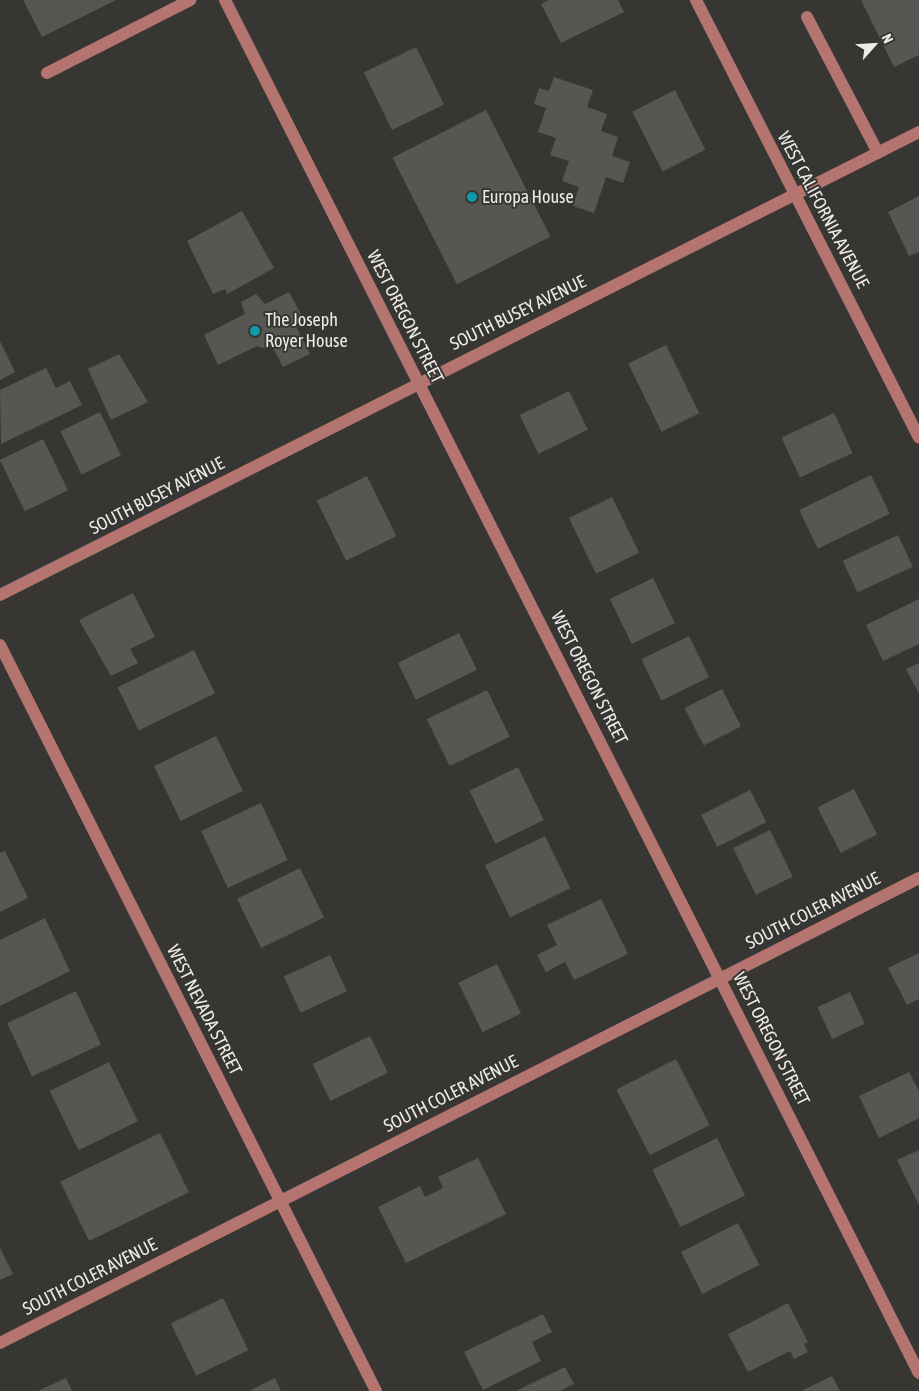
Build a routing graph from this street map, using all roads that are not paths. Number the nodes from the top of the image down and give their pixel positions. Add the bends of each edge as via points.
1 (190, 0) edge
2 (225, 0) edge
3 (696, 0) edge
4 (807, 17) dead end
5 (47, 73) dead end
6 (919, 132) edge
7 (878, 152) junction
8 (794, 194) junction
9 (419, 382) junction
10 (919, 437) edge
11 (0, 595) edge
12 (0, 645) edge
13 (919, 878) edge
14 (720, 978) junction
15 (280, 1200) junction
16 (0, 1343) edge
17 (919, 1373) edge
18 (376, 1391) edge

1 - 5 street
2 - 9 street, WEST OREGON STREET
3 - 8 street, WEST CALIFORNIA AVENUE
4 - 7 street
6 - 7 street, SOUTH BUSEY AVENUE
7 - 8 street, SOUTH BUSEY AVENUE
8 - 9 street, SOUTH BUSEY AVENUE
8 - 10 street, WEST CALIFORNIA AVENUE
9 - 11 street, SOUTH BUSEY AVENUE
9 - 14 street, WEST OREGON STREET
12 - 15 street, WEST NEVADA STREET
13 - 14 street, SOUTH COLER AVENUE
14 - 15 street, SOUTH COLER AVENUE
14 - 17 street, WEST OREGON STREET
15 - 16 street, SOUTH COLER AVENUE
15 - 18 street, WEST NEVADA STREET

